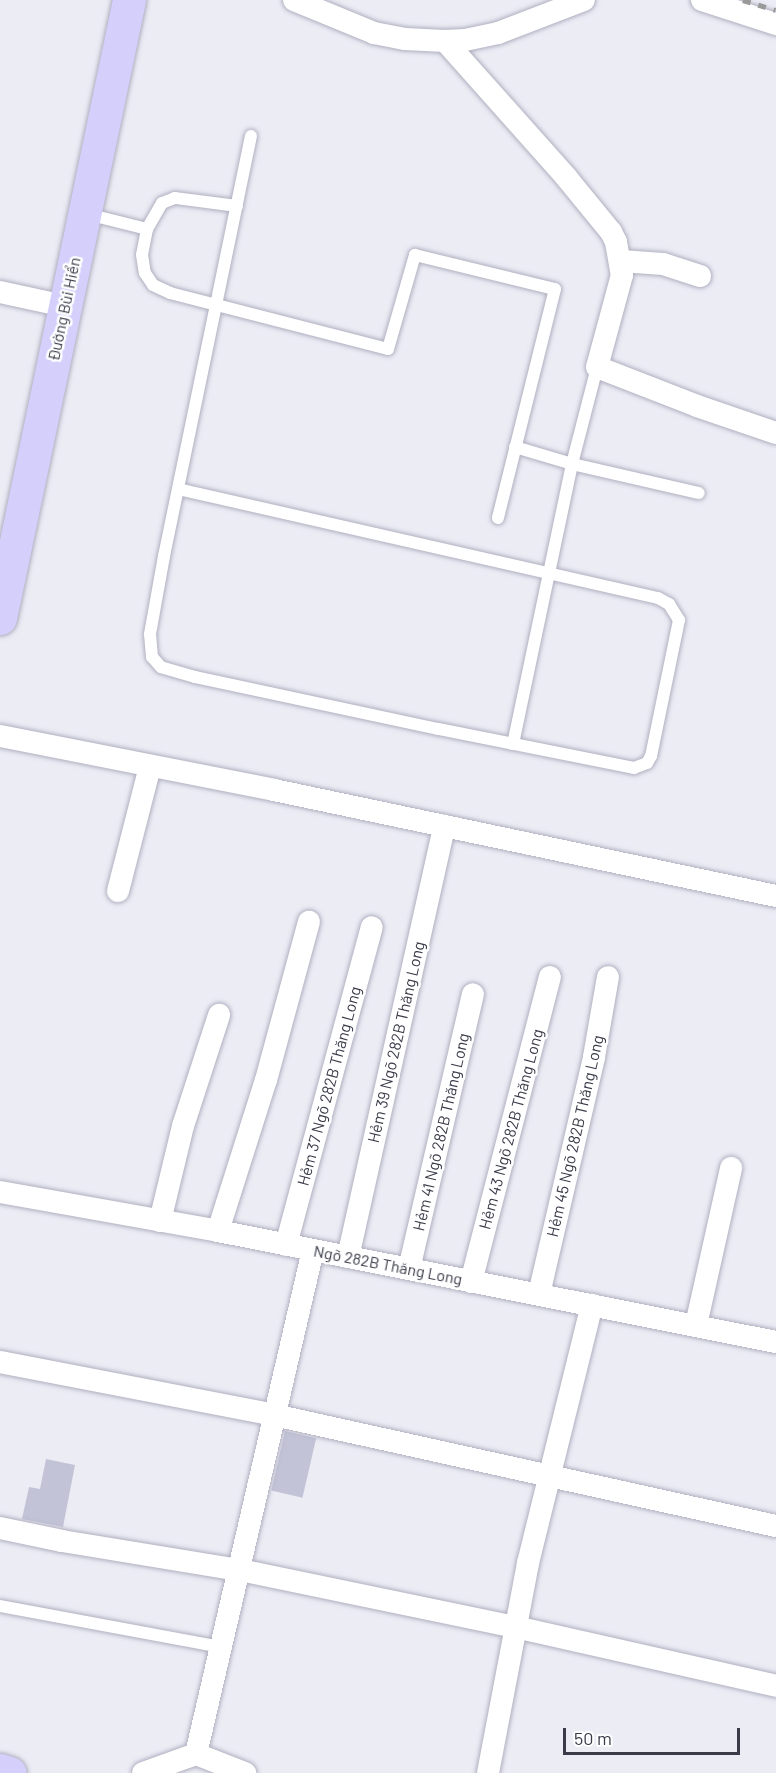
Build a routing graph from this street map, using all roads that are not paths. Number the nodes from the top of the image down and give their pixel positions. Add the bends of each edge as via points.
1 (129, 0) edge
2 (294, 0) edge
3 (584, 0) edge
4 (702, 0) edge
5 (776, 24) edge
6 (445, 42) junction
7 (251, 136) dead end
8 (237, 206) junction
9 (86, 214) junction
10 (147, 229) junction
11 (621, 261) junction
12 (700, 276) dead end
13 (0, 292) edge
14 (216, 305) junction
15 (65, 306) junction
16 (597, 367) junction
17 (776, 433) edge
18 (515, 447) junction
19 (572, 464) junction
20 (178, 489) junction
21 (699, 493) dead end
22 (498, 518) dead end
23 (547, 574) junction
24 (0, 618) edge
25 (0, 736) edge
26 (513, 744) junction
27 (150, 766) junction
28 (444, 826) junction
29 (118, 891) dead end
30 (776, 896) edge
31 (309, 922) dead end
32 (372, 927) dead end
33 (550, 977) dead end
34 (608, 977) dead end
35 (473, 994) dead end
36 (219, 1015) dead end
37 (731, 1167) dead end
38 (0, 1192) edge
39 (160, 1221) junction
40 (218, 1232) junction
41 (286, 1245) junction
42 (313, 1250) junction
43 (348, 1257) junction
44 (409, 1269) junction
45 (471, 1282) junction
46 (539, 1294) junction
47 (592, 1305) junction
48 (696, 1325) junction
49 (776, 1340) edge
50 (0, 1362) edge
51 (274, 1415) junction
52 (549, 1476) junction
53 (776, 1526) edge
54 (0, 1528) edge
55 (240, 1570) junction
56 (0, 1606) edge
57 (515, 1627) junction
58 (221, 1647) junction
59 (776, 1686) edge
60 (196, 1754) junction
61 (0, 1770) edge
62 (10, 1773) edge
63 (143, 1773) edge
64 (245, 1773) edge
65 (488, 1773) edge

1 - 9 street, Đường Bùi Hiển
2 - 6 street via 375,33
3 - 6 street via 498,33
4 - 5 street
6 - 11 street via 611,232
7 - 8 lane
8 - 10 lane via 168,199 156,209
8 - 14 lane
9 - 10 lane
9 - 15 street, Đường Bùi Hiển
10 - 14 lane via 142,265 153,285
11 - 12 street via 663,264
11 - 16 street via 619,289
13 - 15 street
14 - 18 lane via 388,349 415,255 555,288
14 - 20 lane
15 - 24 street, Đường Bùi Hiển
16 - 17 street
16 - 19 lane
18 - 19 lane
18 - 22 lane
19 - 21 lane
19 - 23 lane
20 - 23 lane
20 - 26 lane via 150,634 152,657 161,667 280,697
23 - 26 lane
23 - 26 lane via 658,598 669,604 679,620 674,646 651,756 642,766 634,768
25 - 27 street
27 - 28 street
27 - 29 street
28 - 30 street
28 - 43 street, Hẻm 39 Ngõ 282B Thăng Long
31 - 40 street via 270,1069
32 - 41 street, Hẻm 37 Ngõ 282B Thăng Long
33 - 45 street, Hẻm 43 Ngõ 282B Thăng Long
34 - 46 street, Hẻm 45 Ngõ 282B Thăng Long via 594,1057
35 - 44 street, Hẻm 41 Ngõ 282B Thăng Long
36 - 39 street via 183,1126
37 - 48 street
38 - 39 street, Ngõ 282B Thăng Long
39 - 40 street, Ngõ 282B Thăng Long
40 - 41 street, Ngõ 282B Thăng Long
41 - 42 street, Ngõ 282B Thăng Long
42 - 43 street, Ngõ 282B Thăng Long
42 - 51 street
43 - 44 street, Ngõ 282B Thăng Long
44 - 45 street, Ngõ 282B Thăng Long
45 - 46 street, Ngõ 282B Thăng Long
46 - 47 street, Ngõ 282B Thăng Long
47 - 48 street, Ngõ 282B Thăng Long
47 - 52 street
48 - 49 street, Ngõ 282B Thăng Long
50 - 51 street
51 - 52 street
51 - 55 street
52 - 53 street
52 - 57 street
54 - 55 street
55 - 57 street
55 - 58 street
56 - 58 lane
57 - 59 street
57 - 65 street
58 - 60 street
60 - 63 street
60 - 64 street
61 - 62 street

